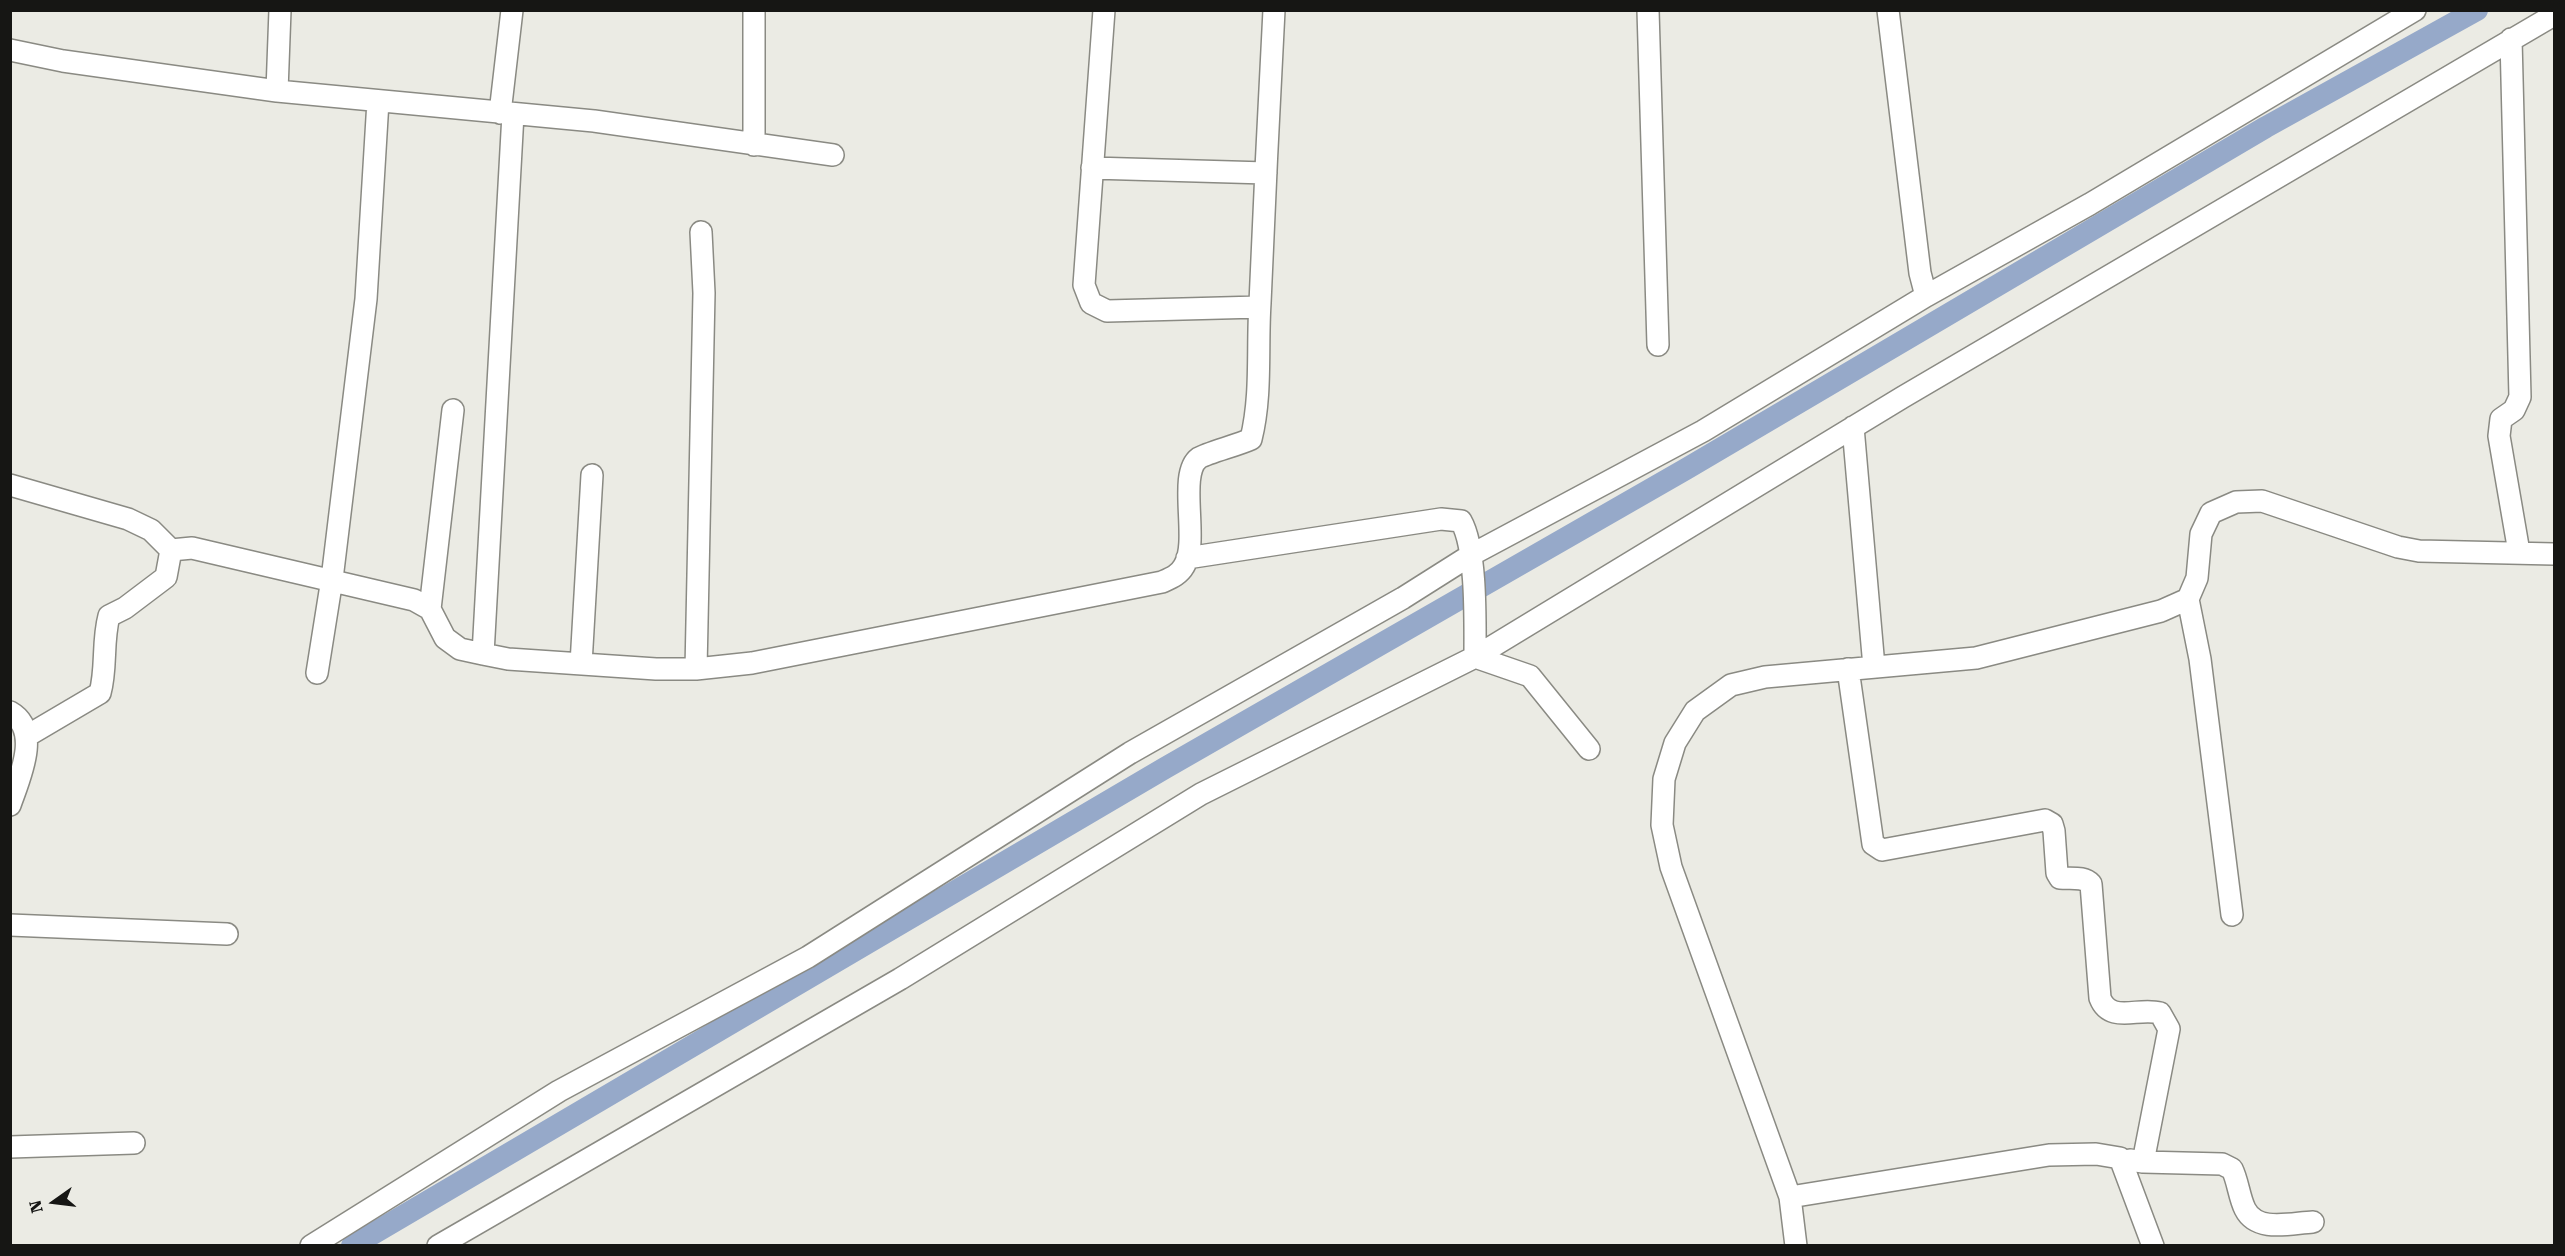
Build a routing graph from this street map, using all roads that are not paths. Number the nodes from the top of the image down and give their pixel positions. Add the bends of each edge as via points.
1 (280, 10) edge
2 (512, 10) edge
3 (754, 10) edge
4 (1104, 10) edge
5 (1274, 10) edge
6 (1648, 10) edge
7 (1887, 10) edge
8 (2415, 10) edge
9 (2554, 15) edge
10 (2511, 39) junction
11 (10, 50) edge
12 (277, 91) junction
13 (378, 101) junction
14 (507, 114) junction
15 (754, 145) junction
16 (833, 155) dead end
17 (1092, 168) junction
18 (1266, 173) junction
19 (701, 232) dead end
20 (1926, 296) junction
21 (1259, 307) junction
22 (1658, 345) dead end
23 (453, 410) dead end
24 (1853, 428) junction
25 (592, 475) dead end
26 (10, 484) edge
27 (171, 550) junction
28 (2519, 552) junction
29 (2554, 554) edge
30 (1471, 555) junction
31 (1187, 558) junction
32 (332, 579) junction
33 (2188, 599) junction
34 (430, 609) junction
35 (1475, 648) junction
36 (483, 654) junction
37 (581, 664) junction
38 (1874, 667) junction
39 (696, 669) junction
40 (1848, 669) junction
41 (317, 673) dead end
42 (10, 712) edge
43 (27, 736) junction
44 (1589, 749) dead end
45 (10, 805) edge
46 (2232, 915) dead end
47 (10, 925) edge
48 (227, 934) dead end
49 (134, 1143) dead end
50 (10, 1147) edge
51 (2120, 1158) junction
52 (2143, 1162) junction
53 (1790, 1197) junction
54 (2313, 1222) dead end
55 (311, 1245) edge
56 (438, 1245) edge
57 (1796, 1245) edge
58 (2153, 1245) edge

1 - 12 street
2 - 14 street
3 - 15 street
4 - 17 street
5 - 18 street
6 - 22 street
7 - 20 street
8 - 20 street via 2090,204
9 - 10 street
10 - 24 street
10 - 28 street via 2520,397 2514,410 2501,419 2499,436
11 - 12 street
12 - 13 street
13 - 14 street
13 - 32 street via 366,299
14 - 15 street via 594,121
14 - 36 street
15 - 16 street
17 - 18 street
17 - 21 street via 1083,285 1091,303 1107,311
18 - 21 street
19 - 39 street via 704,293
20 - 30 street via 1703,431
21 - 31 street via 1258,405 1251,439 1198,459 1191,471
23 - 34 street
24 - 35 street
24 - 38 street
25 - 37 street
26 - 27 street via 128,519 151,530
27 - 32 street via 192,548
27 - 43 street via 166,577 109,616 100,693
28 - 29 street
28 - 33 street via 2419,551 2262,501 2236,502 2211,513 2201,534 2197,578
30 - 31 street via 1461,521 1441,519
30 - 35 street
30 - 55 street via 1403,598 1130,753 808,957 559,1091
31 - 39 street via 1176,576 1162,582 752,663
32 - 34 street via 414,600
32 - 41 street
33 - 38 street via 2161,610 1976,658
33 - 46 street via 2200,659
34 - 36 street via 445,638 460,649
35 - 44 street via 1530,676
35 - 56 street via 1201,794 900,979
36 - 37 street
37 - 39 street
38 - 40 street
40 - 52 street via 1873,844 1882,850 2045,820 2054,831 2060,878 2079,878 2091,884 2103,1006 2116,1013 2160,1013 2169,1029
40 - 53 street via 1765,677 1731,685 1695,711 1675,743 1664,778 1662,825 1671,867
42 - 43 street via 18,716
43 - 45 street via 24,763
47 - 48 street
49 - 50 street
51 - 52 street
51 - 53 street via 2049,1155
51 - 58 street
52 - 54 street via 2222,1164 2232,1169 2244,1208 2252,1219 2260,1224
53 - 57 street

